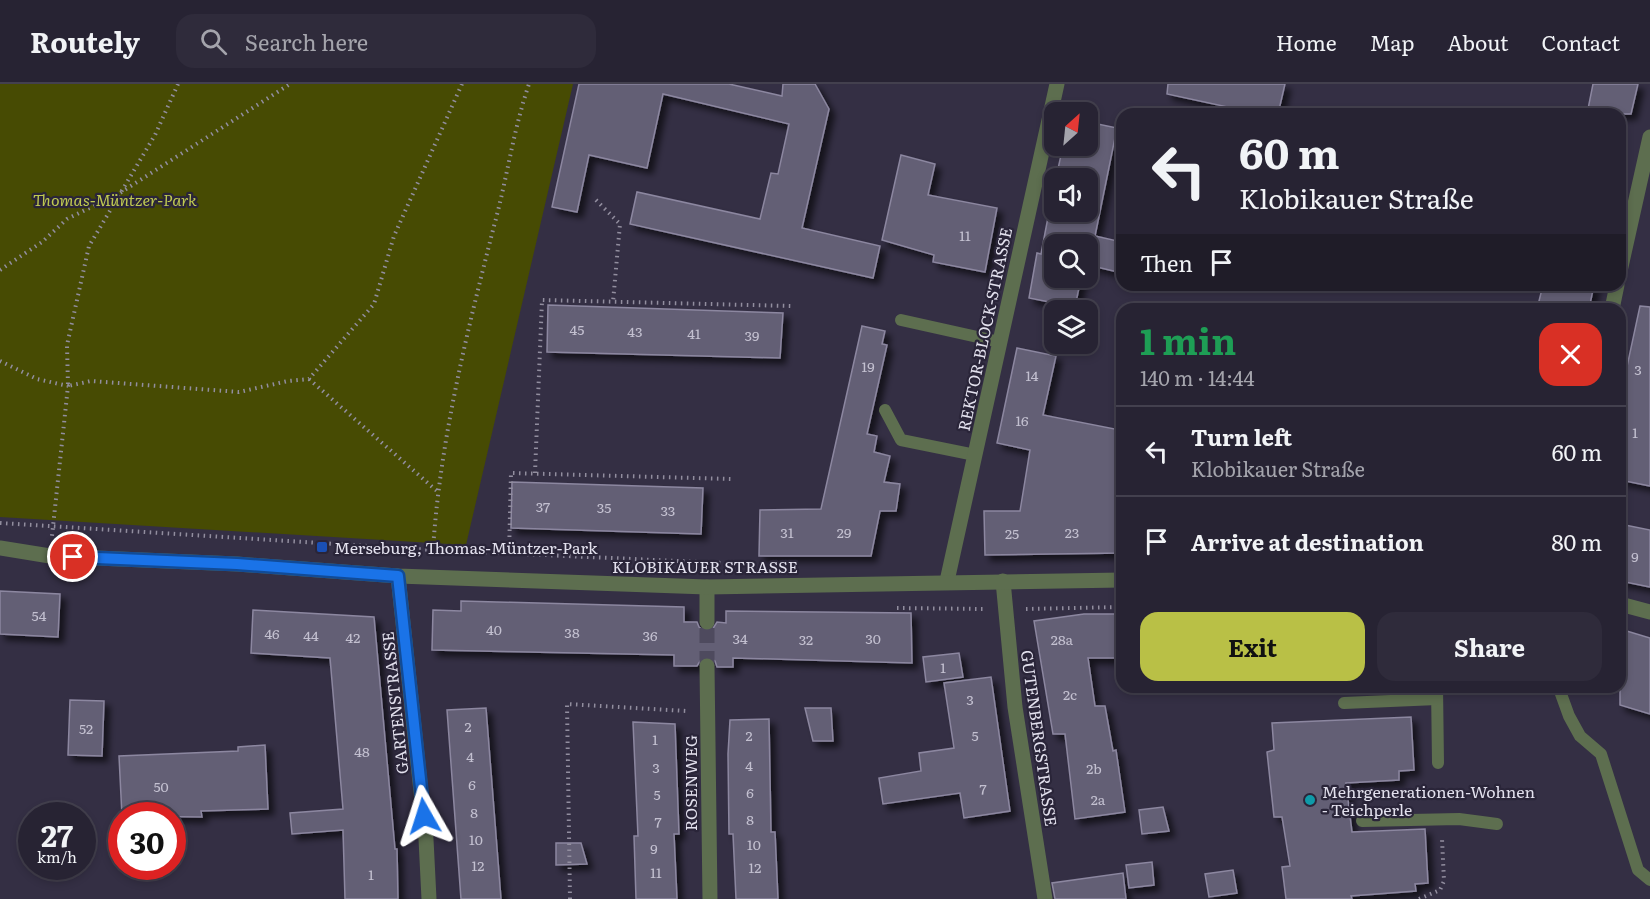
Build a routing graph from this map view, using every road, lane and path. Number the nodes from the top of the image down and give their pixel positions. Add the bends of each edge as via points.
1 (178, 84) edge
2 (290, 84) edge
3 (462, 84) edge
4 (529, 84) edge
5 (1057, 84) edge
6 (1650, 137) edge
7 (120, 193) junction
8 (596, 200) dead end
9 (1626, 244) edge
10 (0, 270) edge
11 (613, 302) junction
12 (791, 306) dead end
13 (901, 320) dead end
14 (1000, 342) junction
15 (0, 361) edge
16 (309, 380) junction
17 (68, 386) junction
18 (885, 410) dead end
19 (975, 455) junction
20 (535, 473) junction
21 (731, 479) dead end
22 (437, 491) junction
23 (0, 523) edge
24 (53, 526) junction
25 (0, 548) edge
26 (433, 550) junction
27 (509, 554) junction
28 (50, 556) junction
29 (730, 563) dead end
30 (398, 576) junction
31 (431, 578) junction
32 (508, 580) junction
33 (1116, 580) edge
34 (947, 581) junction
35 (1003, 581) junction
36 (707, 587) junction
37 (1626, 606) edge
38 (1650, 612) edge
39 (707, 622) tunnel mouth
40 (707, 666) tunnel mouth
41 (1437, 693) edge
42 (1561, 693) edge
43 (1344, 704) dead end
44 (707, 712) junction
45 (1438, 763) dead end
46 (1441, 819) junction
47 (1362, 821) dead end
48 (1497, 824) dead end
49 (1650, 880) edge
50 (429, 899) edge
51 (570, 899) edge
52 (710, 899) edge
53 (1046, 899) edge
54 (1419, 899) edge

1 - 7 path via 155,135
2 - 7 path
3 - 16 path via 394,236 374,304
4 - 22 path via 473,304
5 - 14 street, REKTOR-BLOCK-STRASSE
6 - 9 street
7 - 10 path via 67,219 42,242
7 - 17 path via 89,246 67,345
8 - 11 path via 620,224
11 - 12 path
11 - 20 path via 542,300
13 - 14 lane
14 - 19 street, REKTOR-BLOCK-STRASSE
15 - 17 path
16 - 17 path via 239,392 91,381
16 - 22 path
17 - 24 path
18 - 19 lane via 900,440
19 - 34 street, REKTOR-BLOCK-STRASSE
20 - 21 path
20 - 27 path via 511,473
22 - 26 path
23 - 24 path
24 - 26 path
24 - 28 path
25 - 28 street, KLOBIKAUER STRASSE
26 - 27 path
26 - 31 path
27 - 29 path
27 - 32 path
28 - 30 street, KLOBIKAUER STRASSE
30 - 31 street, KLOBIKAUER STRASSE
30 - 50 street, GARTENSTRASSE
31 - 32 street, KLOBIKAUER STRASSE
32 - 36 street, KLOBIKAUER STRASSE
33 - 35 street, KLOBIKAUER STRASSE
34 - 35 street, KLOBIKAUER STRASSE
34 - 36 street, KLOBIKAUER STRASSE
35 - 53 street, GUTENBERGSTRASSE via 1015,707
36 - 39 street
37 - 38 street
40 - 44 street, ROSENWEG
41 - 43 lane
41 - 45 lane
42 - 49 lane via 1580,736 1600,754 1638,870
44 - 51 path via 567,704
44 - 52 street, ROSENWEG
46 - 47 lane
46 - 48 lane
46 - 54 path via 1444,881 1440,890

